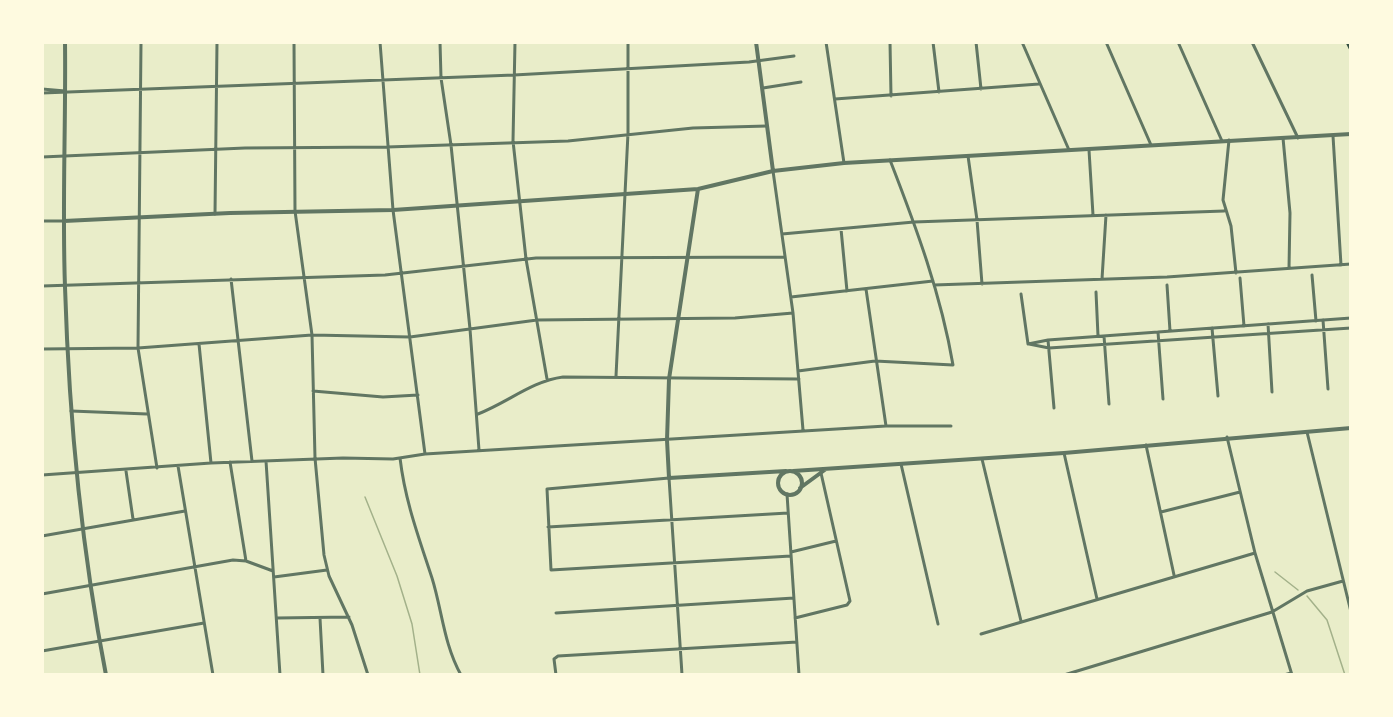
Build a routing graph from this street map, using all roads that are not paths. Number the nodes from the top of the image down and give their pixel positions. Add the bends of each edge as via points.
1 (65, 42) edge
2 (141, 42) edge
3 (217, 42) edge
4 (294, 42) edge
5 (380, 42) edge
6 (440, 42) edge
7 (515, 42) edge
8 (627, 42) edge
9 (756, 42) edge
10 (826, 42) edge
11 (890, 42) edge
12 (933, 42) edge
13 (976, 42) edge
14 (1022, 42) edge
15 (1106, 42) edge
16 (1178, 42) edge
17 (1252, 42) edge
18 (1348, 42) edge
19 (1351, 48) edge
20 (794, 56) dead end
21 (759, 61) junction
22 (629, 69) junction
23 (514, 75) junction
24 (441, 78) junction
25 (382, 79) junction
26 (801, 82) dead end
27 (294, 84) junction
28 (1040, 84) junction
29 (216, 87) junction
30 (763, 88) junction
31 (141, 89) junction
32 (981, 89) junction
33 (42, 91) edge
34 (65, 91) junction
35 (939, 92) junction
36 (891, 96) junction
37 (835, 99) junction
38 (767, 126) junction
39 (628, 133) junction
40 (1351, 134) edge
41 (1333, 135) junction
42 (1283, 138) junction
43 (1298, 138) junction
44 (1229, 140) junction
45 (513, 141) junction
46 (1222, 141) junction
47 (451, 145) junction
48 (1152, 146) junction
49 (387, 147) junction
50 (293, 148) junction
51 (216, 149) junction
52 (1089, 150) junction
53 (1069, 151) junction
54 (139, 154) junction
55 (64, 156) junction
56 (968, 156) junction
57 (42, 157) edge
58 (890, 160) junction
59 (844, 164) junction
60 (772, 171) junction
61 (698, 189) junction
62 (623, 194) junction
63 (519, 200) junction
64 (457, 206) junction
65 (393, 210) junction
66 (295, 211) junction
67 (1224, 211) junction
68 (215, 214) junction
69 (1093, 215) junction
70 (1106, 215) junction
71 (138, 218) junction
72 (977, 220) junction
73 (42, 221) edge
74 (64, 221) junction
75 (914, 222) junction
76 (841, 229) junction
77 (782, 234) junction
78 (785, 257) junction
79 (688, 258) junction
80 (526, 259) junction
81 (620, 260) junction
82 (1351, 264) edge
83 (462, 265) junction
84 (1341, 265) junction
85 (1289, 269) junction
86 (401, 273) junction
87 (1236, 273) junction
88 (1312, 274) dead end
89 (306, 276) junction
90 (1240, 278) dead end
91 (231, 279) junction
92 (1101, 280) junction
93 (138, 282) junction
94 (933, 283) junction
95 (982, 284) junction
96 (1167, 285) dead end
97 (42, 286) edge
98 (65, 286) junction
99 (866, 289) junction
100 (847, 291) junction
101 (1096, 292) dead end
102 (1021, 294) dead end
103 (791, 297) junction
104 (793, 313) junction
105 (677, 318) junction
106 (1351, 318) edge
107 (618, 319) junction
108 (537, 320) junction
109 (1323, 320) junction
110 (1316, 321) junction
111 (1268, 324) junction
112 (1244, 326) junction
113 (1212, 328) junction
114 (1351, 328) edge
115 (470, 329) junction
116 (1324, 330) junction
117 (1170, 331) junction
118 (1158, 332) junction
119 (1269, 333) junction
120 (312, 335) junction
121 (1098, 336) junction
122 (1104, 336) junction
123 (410, 337) junction
124 (1213, 337) junction
125 (238, 339) junction
126 (1048, 340) junction
127 (1158, 341) junction
128 (200, 344) junction
129 (1028, 344) junction
130 (1105, 344) junction
131 (138, 348) junction
132 (1049, 348) junction
133 (42, 350) edge
134 (67, 350) junction
135 (875, 361) junction
136 (798, 371) junction
137 (616, 376) junction
138 (547, 379) junction
139 (669, 379) junction
140 (799, 379) junction
141 (1328, 388) dead end
142 (313, 391) junction
143 (1272, 392) dead end
144 (418, 395) junction
145 (1218, 396) dead end
146 (1163, 399) dead end
147 (1109, 404) dead end
148 (1054, 408) dead end
149 (71, 411) junction
150 (147, 414) junction
151 (478, 414) junction
152 (886, 426) junction
153 (951, 426) dead end
154 (1351, 428) edge
155 (803, 430) junction
156 (1307, 431) junction
157 (1227, 437) junction
158 (667, 440) junction
159 (1146, 445) junction
160 (479, 450) junction
161 (1064, 453) junction
162 (424, 454) junction
163 (315, 458) junction
164 (400, 458) junction
165 (982, 459) junction
166 (252, 461) junction
167 (266, 461) junction
168 (230, 462) junction
169 (211, 463) junction
170 (901, 464) junction
171 (178, 466) junction
172 (156, 468) junction
173 (826, 469) junction
174 (126, 471) junction
175 (786, 471) junction
176 (793, 471) junction
177 (75, 472) junction
178 (770, 472) junction
179 (820, 473) junction
180 (42, 475) edge
181 (669, 478) junction
182 (778, 481) junction
183 (800, 489) junction
184 (1240, 492) junction
185 (787, 494) junction
186 (185, 511) junction
187 (1161, 512) junction
188 (788, 513) junction
189 (133, 519) junction
190 (672, 520) junction
191 (548, 526) junction
192 (82, 529) junction
193 (42, 536) edge
194 (836, 541) junction
195 (1255, 553) junction
196 (791, 554) junction
197 (246, 561) junction
198 (675, 563) junction
199 (195, 568) junction
200 (327, 570) junction
201 (273, 571) junction
202 (1174, 575) junction
203 (274, 577) junction
204 (1343, 581) junction
205 (90, 585) junction
206 (42, 594) edge
207 (794, 598) junction
208 (1097, 599) junction
209 (677, 605) junction
210 (556, 612) dead end
211 (1272, 612) junction
212 (1351, 612) edge
213 (349, 617) junction
214 (277, 618) junction
215 (320, 618) junction
216 (795, 618) junction
217 (1022, 621) junction
218 (204, 623) junction
219 (938, 624) dead end
220 (981, 634) dead end
221 (100, 641) junction
222 (797, 642) junction
223 (680, 649) junction
224 (42, 651) edge
225 (1292, 674) edge
226 (106, 675) edge
227 (213, 675) edge
228 (280, 675) edge
229 (323, 675) edge
230 (368, 675) edge
231 (461, 675) edge
232 (555, 675) edge
233 (682, 675) edge
234 (799, 675) edge
235 (1064, 675) edge
236 (1284, 675) edge

1 - 34 street
2 - 31 street
3 - 29 street
4 - 27 street
5 - 25 street
6 - 24 street
7 - 23 street
8 - 22 street
9 - 21 street
10 - 37 street
11 - 36 street
12 - 35 street
13 - 32 street
14 - 28 street
15 - 48 street
16 - 46 street
17 - 43 street
18 - 19 main road
20 - 21 street
21 - 22 street
21 - 30 street
22 - 23 street
22 - 39 street
23 - 24 street
23 - 45 street
24 - 25 street
24 - 47 street
25 - 27 street
25 - 49 street
26 - 30 street
27 - 29 street
27 - 50 street
28 - 32 street
28 - 53 street
29 - 31 street
29 - 51 street
30 - 38 street
31 - 34 street
31 - 54 street
32 - 35 street
33 - 34 street
34 - 55 street
35 - 36 street
36 - 37 street
37 - 59 street
38 - 39 street
38 - 60 street
39 - 45 street via 568,141
39 - 62 street
40 - 41 street
41 - 43 street
41 - 84 street
42 - 43 street
42 - 44 street
42 - 85 street via 1290,213
44 - 46 street
44 - 67 street
45 - 47 street
45 - 63 street
46 - 48 street
47 - 49 street
47 - 64 street
48 - 52 street
49 - 50 street
49 - 65 street
50 - 51 street
50 - 66 street
51 - 54 street
51 - 68 street
52 - 53 street
52 - 69 street
53 - 56 street
54 - 55 street
54 - 71 street
55 - 57 street
55 - 74 street
56 - 58 street
56 - 72 street
58 - 59 street
58 - 75 street
59 - 60 street
60 - 61 street
60 - 77 street
61 - 62 street
61 - 79 street
62 - 63 street
62 - 81 street
63 - 64 street
63 - 80 street
64 - 65 street
64 - 83 street
65 - 66 street
65 - 86 street
66 - 68 street
66 - 89 street
67 - 70 street
67 - 87 street via 1231,226
68 - 71 street
69 - 70 street
69 - 72 street
70 - 92 street
71 - 74 street
71 - 93 street
72 - 75 street
72 - 95 street
73 - 74 street
74 - 98 street
75 - 76 street
75 - 94 street
76 - 77 street
76 - 100 street
77 - 78 street
78 - 79 street
78 - 103 street
79 - 81 street
79 - 105 street
80 - 81 street
80 - 83 street
80 - 108 street
81 - 107 street
82 - 84 street
83 - 86 street
83 - 115 street
84 - 85 street
85 - 87 street
86 - 89 street
86 - 123 street
87 - 92 street
88 - 110 street
89 - 91 street
89 - 120 street
90 - 112 street
91 - 93 street
91 - 125 street
92 - 95 street
93 - 98 street
93 - 131 street
94 - 95 street
94 - 99 street
94 - 135 street via 946,323 953,365
96 - 117 street
97 - 98 street
98 - 134 street
99 - 100 street
99 - 135 street
100 - 103 street
101 - 121 street
102 - 129 street
103 - 104 street
104 - 105 street
104 - 136 street
105 - 107 street
105 - 139 street
106 - 109 street
107 - 108 street
107 - 137 street
108 - 115 street
108 - 138 street
109 - 110 street
109 - 116 street
110 - 111 street
111 - 112 street
111 - 119 street
112 - 113 street
113 - 117 street
113 - 124 street
114 - 116 street
115 - 123 street
115 - 151 street
116 - 119 street
116 - 141 street
117 - 118 street
118 - 122 street
118 - 127 street
119 - 124 street
119 - 143 street
120 - 123 street
120 - 125 street
120 - 142 street
121 - 122 street
121 - 126 street
122 - 130 street
123 - 144 street
124 - 127 street
124 - 145 street
125 - 128 street
125 - 166 street
126 - 129 street
126 - 132 street
127 - 130 street
127 - 146 street
128 - 131 street
128 - 169 street
129 - 132 street
130 - 132 street
130 - 147 street
131 - 134 street
131 - 150 street
132 - 148 street
133 - 134 street
134 - 149 street
135 - 136 street
135 - 152 street
136 - 140 street
137 - 138 street
137 - 139 street
138 - 151 street
139 - 140 street
139 - 158 street
140 - 155 street
142 - 144 street via 384,397
142 - 163 street
144 - 162 street
149 - 150 street
149 - 177 street
150 - 172 street
151 - 160 street
152 - 153 street
152 - 155 street
154 - 156 street
155 - 158 street
156 - 157 street
156 - 204 street
157 - 159 street
157 - 184 street
158 - 160 street
158 - 181 street
159 - 161 street
159 - 187 street
160 - 162 street
161 - 165 street
161 - 208 street
162 - 164 street
163 - 164 street
163 - 167 street
163 - 200 street
164 - 231 street via 407,503 432,578 447,641
165 - 170 street
165 - 217 street
166 - 167 street
166 - 168 street
167 - 201 street
168 - 169 street
168 - 197 street
169 - 171 street
170 - 173 street
170 - 219 street
171 - 172 street
171 - 186 street
172 - 174 street
173 - 176 street
173 - 179 street
174 - 177 street
174 - 189 street
175 - 176 street
175 - 178 street
175 - 182 street
176 - 183 street via 801,478
177 - 180 street
177 - 192 street
178 - 181 street
178 - 182 street via 777,475
179 - 183 street
179 - 194 street
181 - 190 street
181 - 191 street via 553,486 546,492
182 - 185 street
183 - 185 street
184 - 187 street
184 - 195 street
185 - 188 street
186 - 189 street
186 - 199 street
187 - 202 street
188 - 190 street
188 - 196 street
189 - 192 street
190 - 191 street
190 - 198 street
191 - 198 street via 551,570
192 - 193 street
192 - 205 street
194 - 196 street
194 - 216 street via 849,603
195 - 202 street
195 - 211 street
196 - 198 street
196 - 207 street
197 - 199 street
197 - 201 street
198 - 209 street
199 - 205 street
199 - 218 street
200 - 203 street
200 - 213 street
201 - 203 street
202 - 208 street
203 - 214 street
204 - 211 street via 1307,591
204 - 212 street
205 - 206 street
205 - 221 street
207 - 209 street
207 - 216 street
208 - 217 street
209 - 210 street
209 - 223 street
211 - 225 street
211 - 235 street
213 - 215 street
213 - 230 street
214 - 215 street
214 - 228 street
215 - 229 street
216 - 222 street
217 - 220 street
218 - 221 street
218 - 227 street
221 - 224 street
221 - 226 street
222 - 223 street
222 - 234 street
223 - 232 street via 558,656 554,659
223 - 233 street
225 - 236 street

